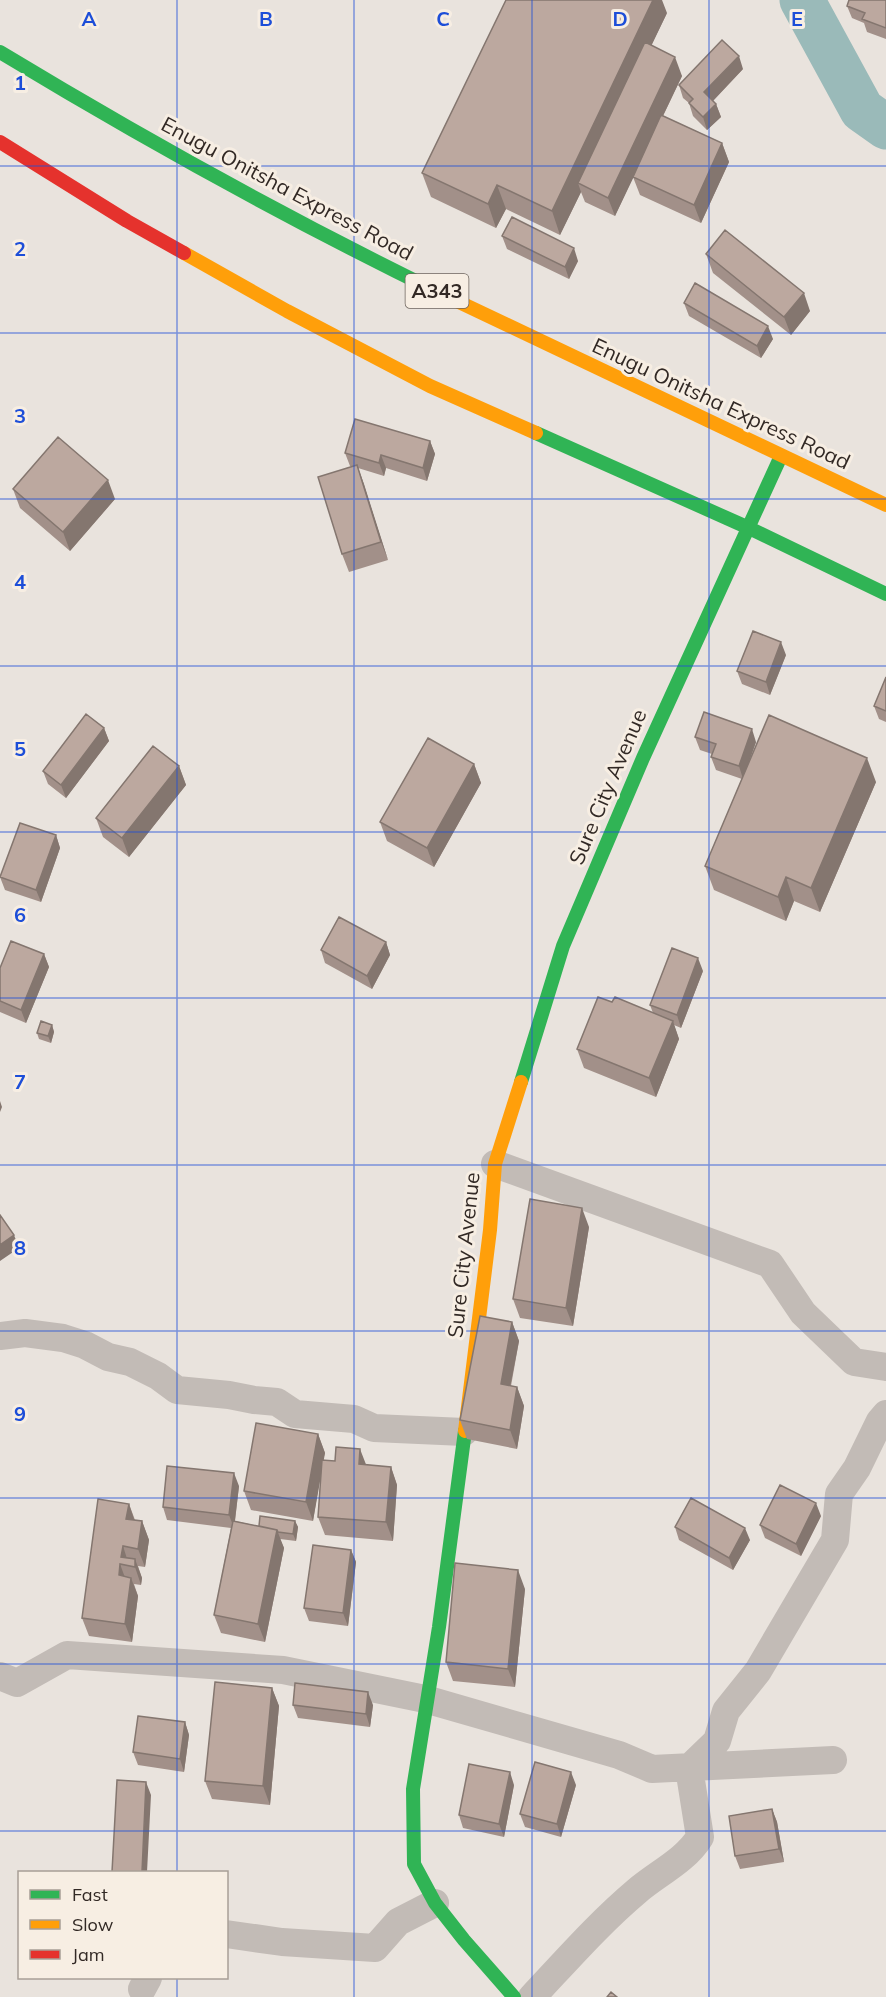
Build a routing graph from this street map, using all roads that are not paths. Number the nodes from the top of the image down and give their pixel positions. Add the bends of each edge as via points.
1 (0, 52) edge
2 (0, 142) edge
3 (781, 456) junction
4 (886, 505) edge
5 (749, 528) junction
6 (886, 594) edge
7 (495, 1164) junction
8 (0, 1336) edge
9 (886, 1367) edge
10 (886, 1414) edge
11 (464, 1432) junction
12 (0, 1676) edge
13 (425, 1699) junction
14 (833, 1760) dead end
15 (688, 1768) junction
16 (435, 1902) junction
17 (228, 1934) edge
18 (514, 1997) edge
19 (532, 1997) edge

1 - 3 main road, Enugu Onitsha Express Road / A343 via 188,163 321,232
2 - 5 main road via 127,221 430,386
3 - 4 main road, Enugu Onitsha Express Road / A343
3 - 5 main road, Sure City Avenue
5 - 6 main road
5 - 7 main road, Sure City Avenue via 643,758 563,946
7 - 9 street via 770,1264 803,1312 854,1362
7 - 11 main road, Sure City Avenue
8 - 11 street via 25,1333 63,1338 130,1362 177,1390 277,1402 295,1414 354,1419 374,1428
10 - 15 street via 839,1494 835,1540 830,1549 758,1671 726,1711 717,1741
11 - 13 main road, Sure City Avenue via 439,1627
12 - 13 street via 17,1683 67,1654 125,1657 283,1670
13 - 15 street via 619,1755 652,1769
13 - 16 main road, Sure City Avenue via 413,1789 414,1864
14 - 15 street
15 - 19 street via 700,1837 691,1851 638,1890 602,1923
16 - 17 street via 398,1922 375,1947 282,1942
16 - 18 main road, Sure City Avenue

